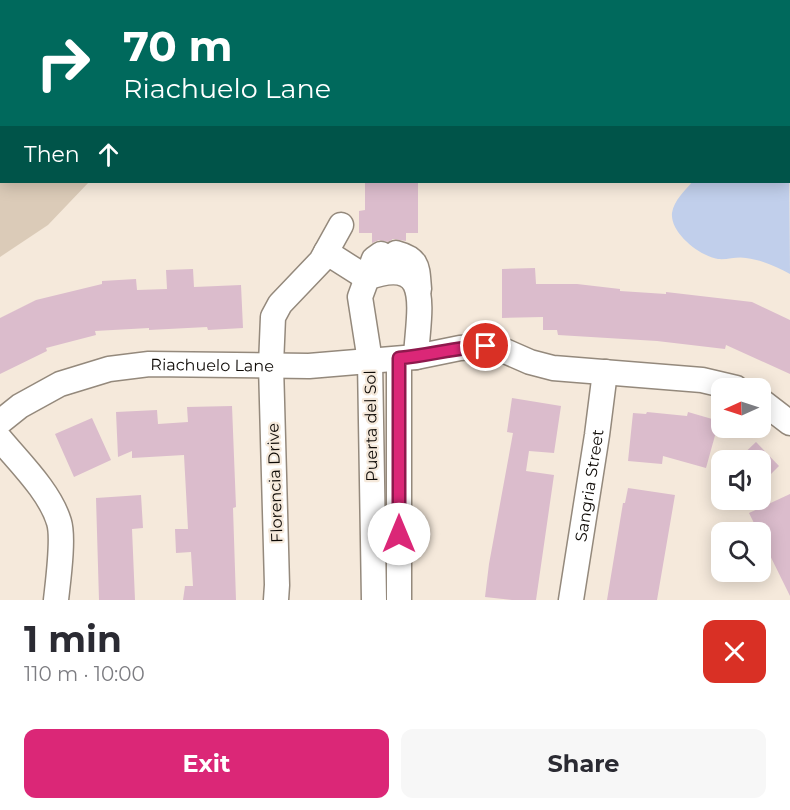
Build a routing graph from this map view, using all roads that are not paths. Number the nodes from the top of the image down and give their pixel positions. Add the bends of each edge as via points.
1 (342, 225) dead end
2 (326, 252) junction
3 (367, 278) junction
4 (419, 289) junction
5 (407, 358) junction
6 (370, 361) junction
7 (271, 366) junction
8 (605, 372) junction
9 (711, 382) edge
10 (771, 408) edge
11 (0, 422) edge
12 (790, 423) edge
13 (0, 439) edge
14 (56, 600) edge
15 (276, 600) edge
16 (374, 600) edge
17 (399, 600) edge
18 (571, 600) edge

1 - 2 street, Florencia Drive
2 - 3 street
2 - 7 street, Florencia Drive via 273,317
3 - 4 street via 396,271 410,276
3 - 4 street, Puerta del Sol via 374,259 388,254 410,256 416,265
3 - 6 street, Puerta del Sol via 360,297
4 - 5 street, Puerta del Sol
5 - 6 street, Riachuelo Lane
5 - 8 street, Riachuelo Lane via 486,346 541,366
5 - 17 street, Puerta del Sol
6 - 7 street, Riachuelo Lane
6 - 16 street, Puerta del Sol
7 - 11 street, Riachuelo Lane via 149,364 109,369 60,384
7 - 15 street, Florencia Drive
8 - 9 street
8 - 18 street, Sangria Street
10 - 12 street
13 - 14 street via 43,490 59,522

